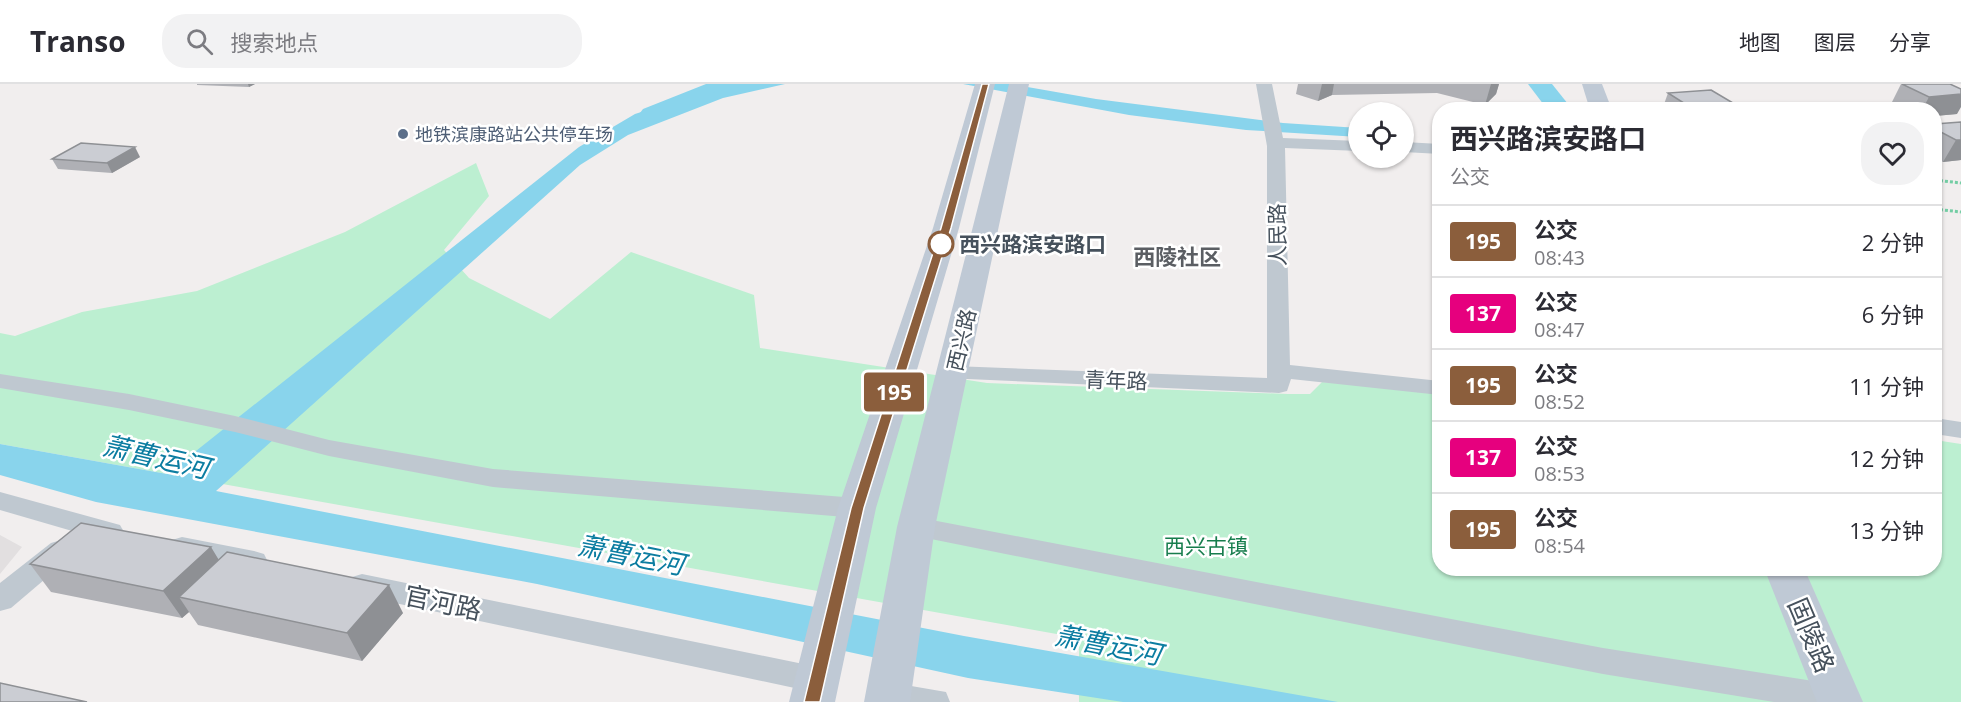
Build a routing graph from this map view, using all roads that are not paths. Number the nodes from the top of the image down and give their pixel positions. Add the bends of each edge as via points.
1 (986, 84) edge
2 (1019, 84) edge
3 (1264, 84) edge
4 (1592, 84) edge
5 (1598, 102) edge
6 (1275, 142) junction
7 (1348, 145) edge
8 (1414, 148) edge
9 (1432, 149) edge
10 (953, 373) junction
11 (1279, 379) junction
12 (0, 381) edge
13 (1432, 388) edge
14 (1942, 427) edge
15 (1961, 430) edge
16 (0, 501) edge
17 (857, 508) junction
18 (916, 527) junction
19 (88, 528) junction
20 (285, 569) edge
21 (1788, 576) edge
22 (332, 578) edge
23 (0, 600) edge
24 (817, 683) edge
25 (889, 693) edge
26 (1839, 700) edge
27 (934, 702) edge

1 - 17 main road via 946,228
2 - 10 main road, 西兴路
3 - 6 street, 人民路
4 - 5 main road
6 - 7 street
6 - 11 street, 人民路
8 - 9 street
10 - 11 street, 青年路
10 - 18 main road, 西兴路
11 - 13 street, 青年路
12 - 17 street via 129,402 329,448 493,478
14 - 15 street
16 - 19 street
17 - 24 main road
18 - 25 main road, 西兴路
18 - 26 street via 1603,661
19 - 20 street
19 - 23 street
21 - 26 main road, 固陵路
22 - 24 street, 官河路
25 - 27 street

